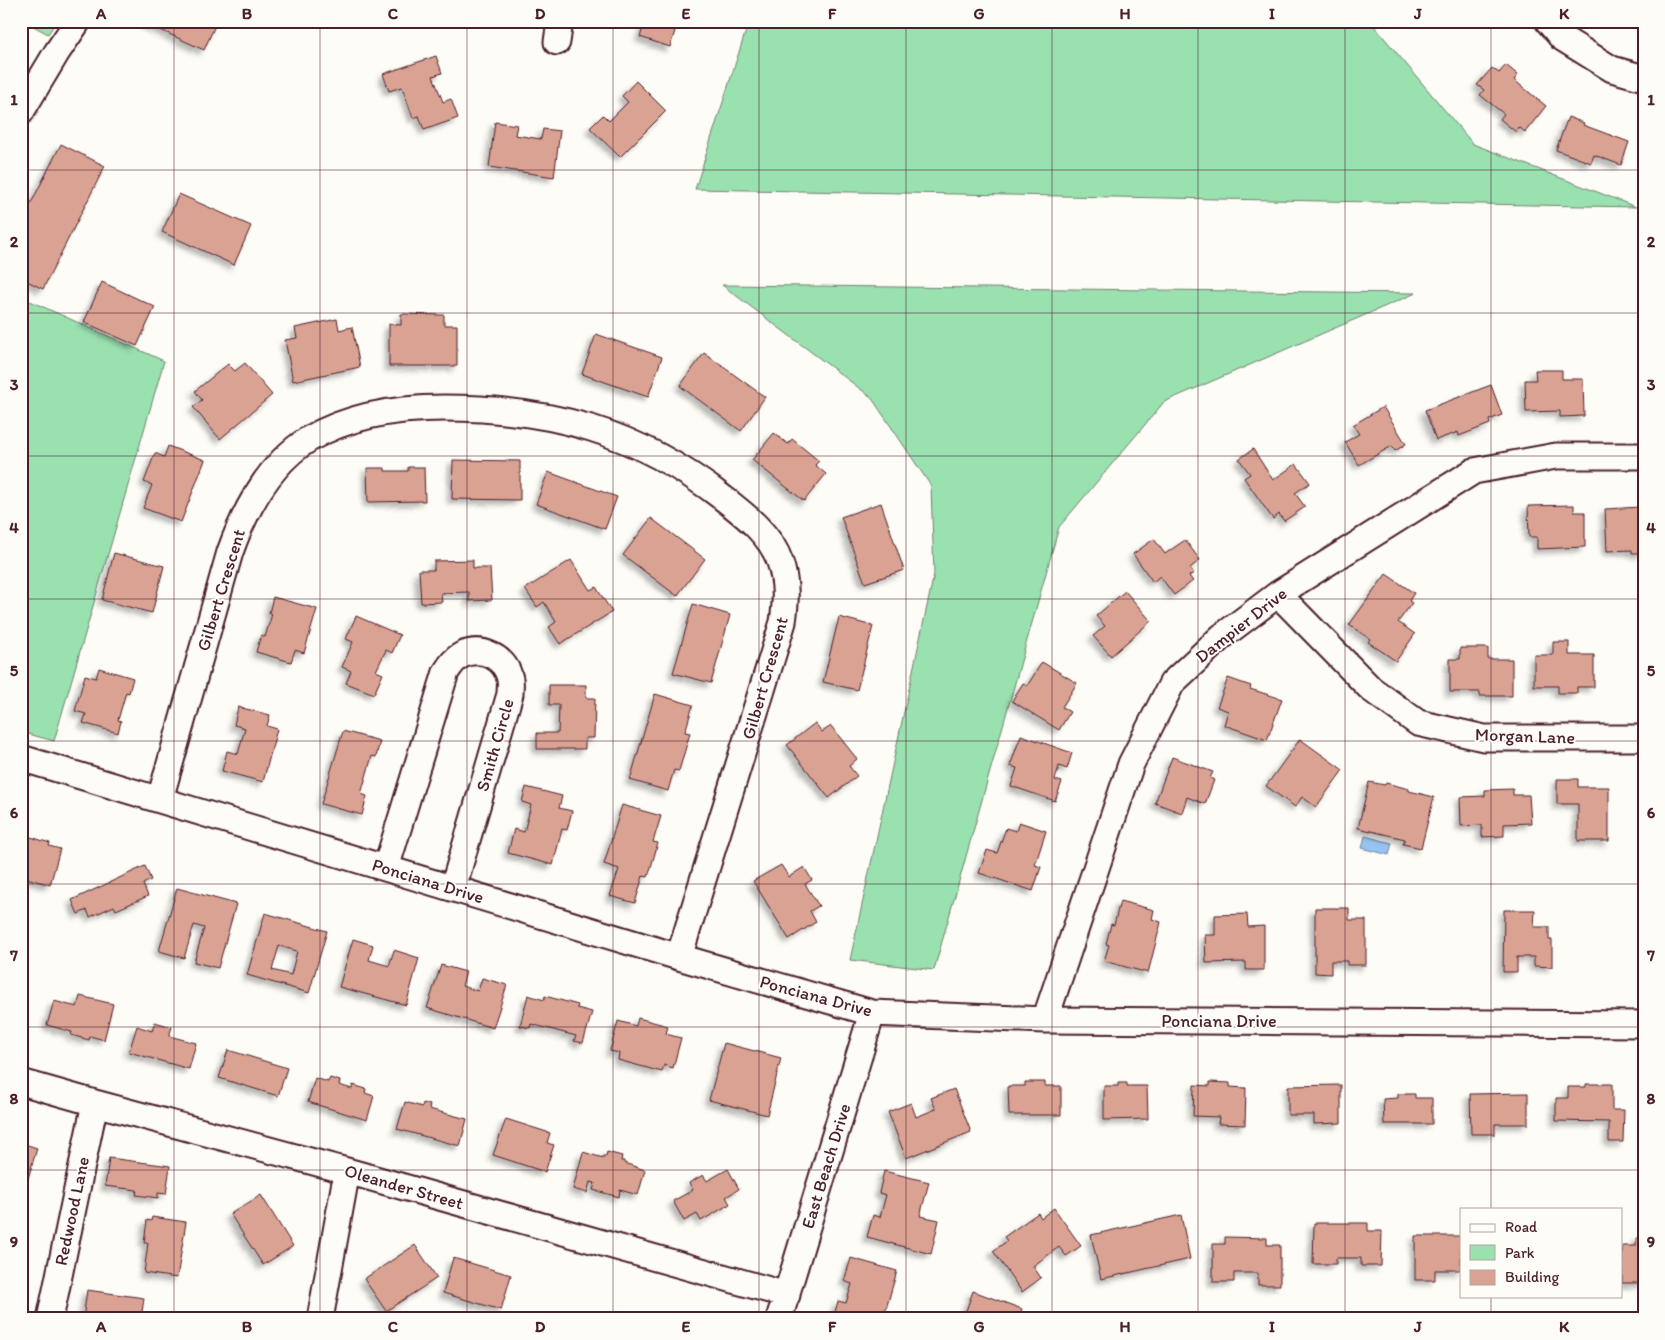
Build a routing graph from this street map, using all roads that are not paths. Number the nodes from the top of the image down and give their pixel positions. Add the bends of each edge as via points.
1 (78, 21) edge
2 (1548, 21) edge
3 (1644, 78) edge
4 (21, 112) edge
5 (1644, 456) edge
6 (1278, 594) junction
7 (1644, 738) edge
8 (21, 758) edge
9 (160, 799) junction
10 (386, 868) junction
11 (453, 888) junction
12 (679, 957) junction
13 (872, 1012) junction
14 (1045, 1020) junction
15 (1644, 1024) edge
16 (21, 1082) edge
17 (95, 1103) junction
18 (347, 1171) junction
19 (787, 1295) junction
20 (50, 1319) edge
21 (320, 1319) edge
22 (780, 1319) edge

1 - 4 street
2 - 3 street via 1562,38 1612,69
5 - 6 street, Dampier Drive via 1556,456 1474,471
6 - 7 street, Morgan Lane via 1371,689 1418,723 1484,738
6 - 14 street, Dampier Drive via 1220,637 1172,683 1131,764
8 - 9 street, Ponciana Drive
9 - 10 street, Ponciana Drive
9 - 12 street, Gilbert Crescent via 238,528 269,477 288,456 309,440 338,425 365,417 428,408 508,410 597,430 661,457 744,514 768,539 780,561 786,588 783,622
10 - 11 street, Ponciana Drive
10 - 11 street, Smith Circle via 446,672 462,655 487,653 506,668 511,680 510,694
11 - 12 street, Ponciana Drive
12 - 13 street, Ponciana Drive
13 - 14 street, Ponciana Drive
13 - 19 street, East Beach Drive
14 - 15 street, Ponciana Drive
16 - 17 street, Oleander Street
17 - 18 street, Oleander Street
17 - 20 street, Redwood Lane
18 - 19 street, Oleander Street
18 - 21 street
19 - 22 street, East Beach Drive

